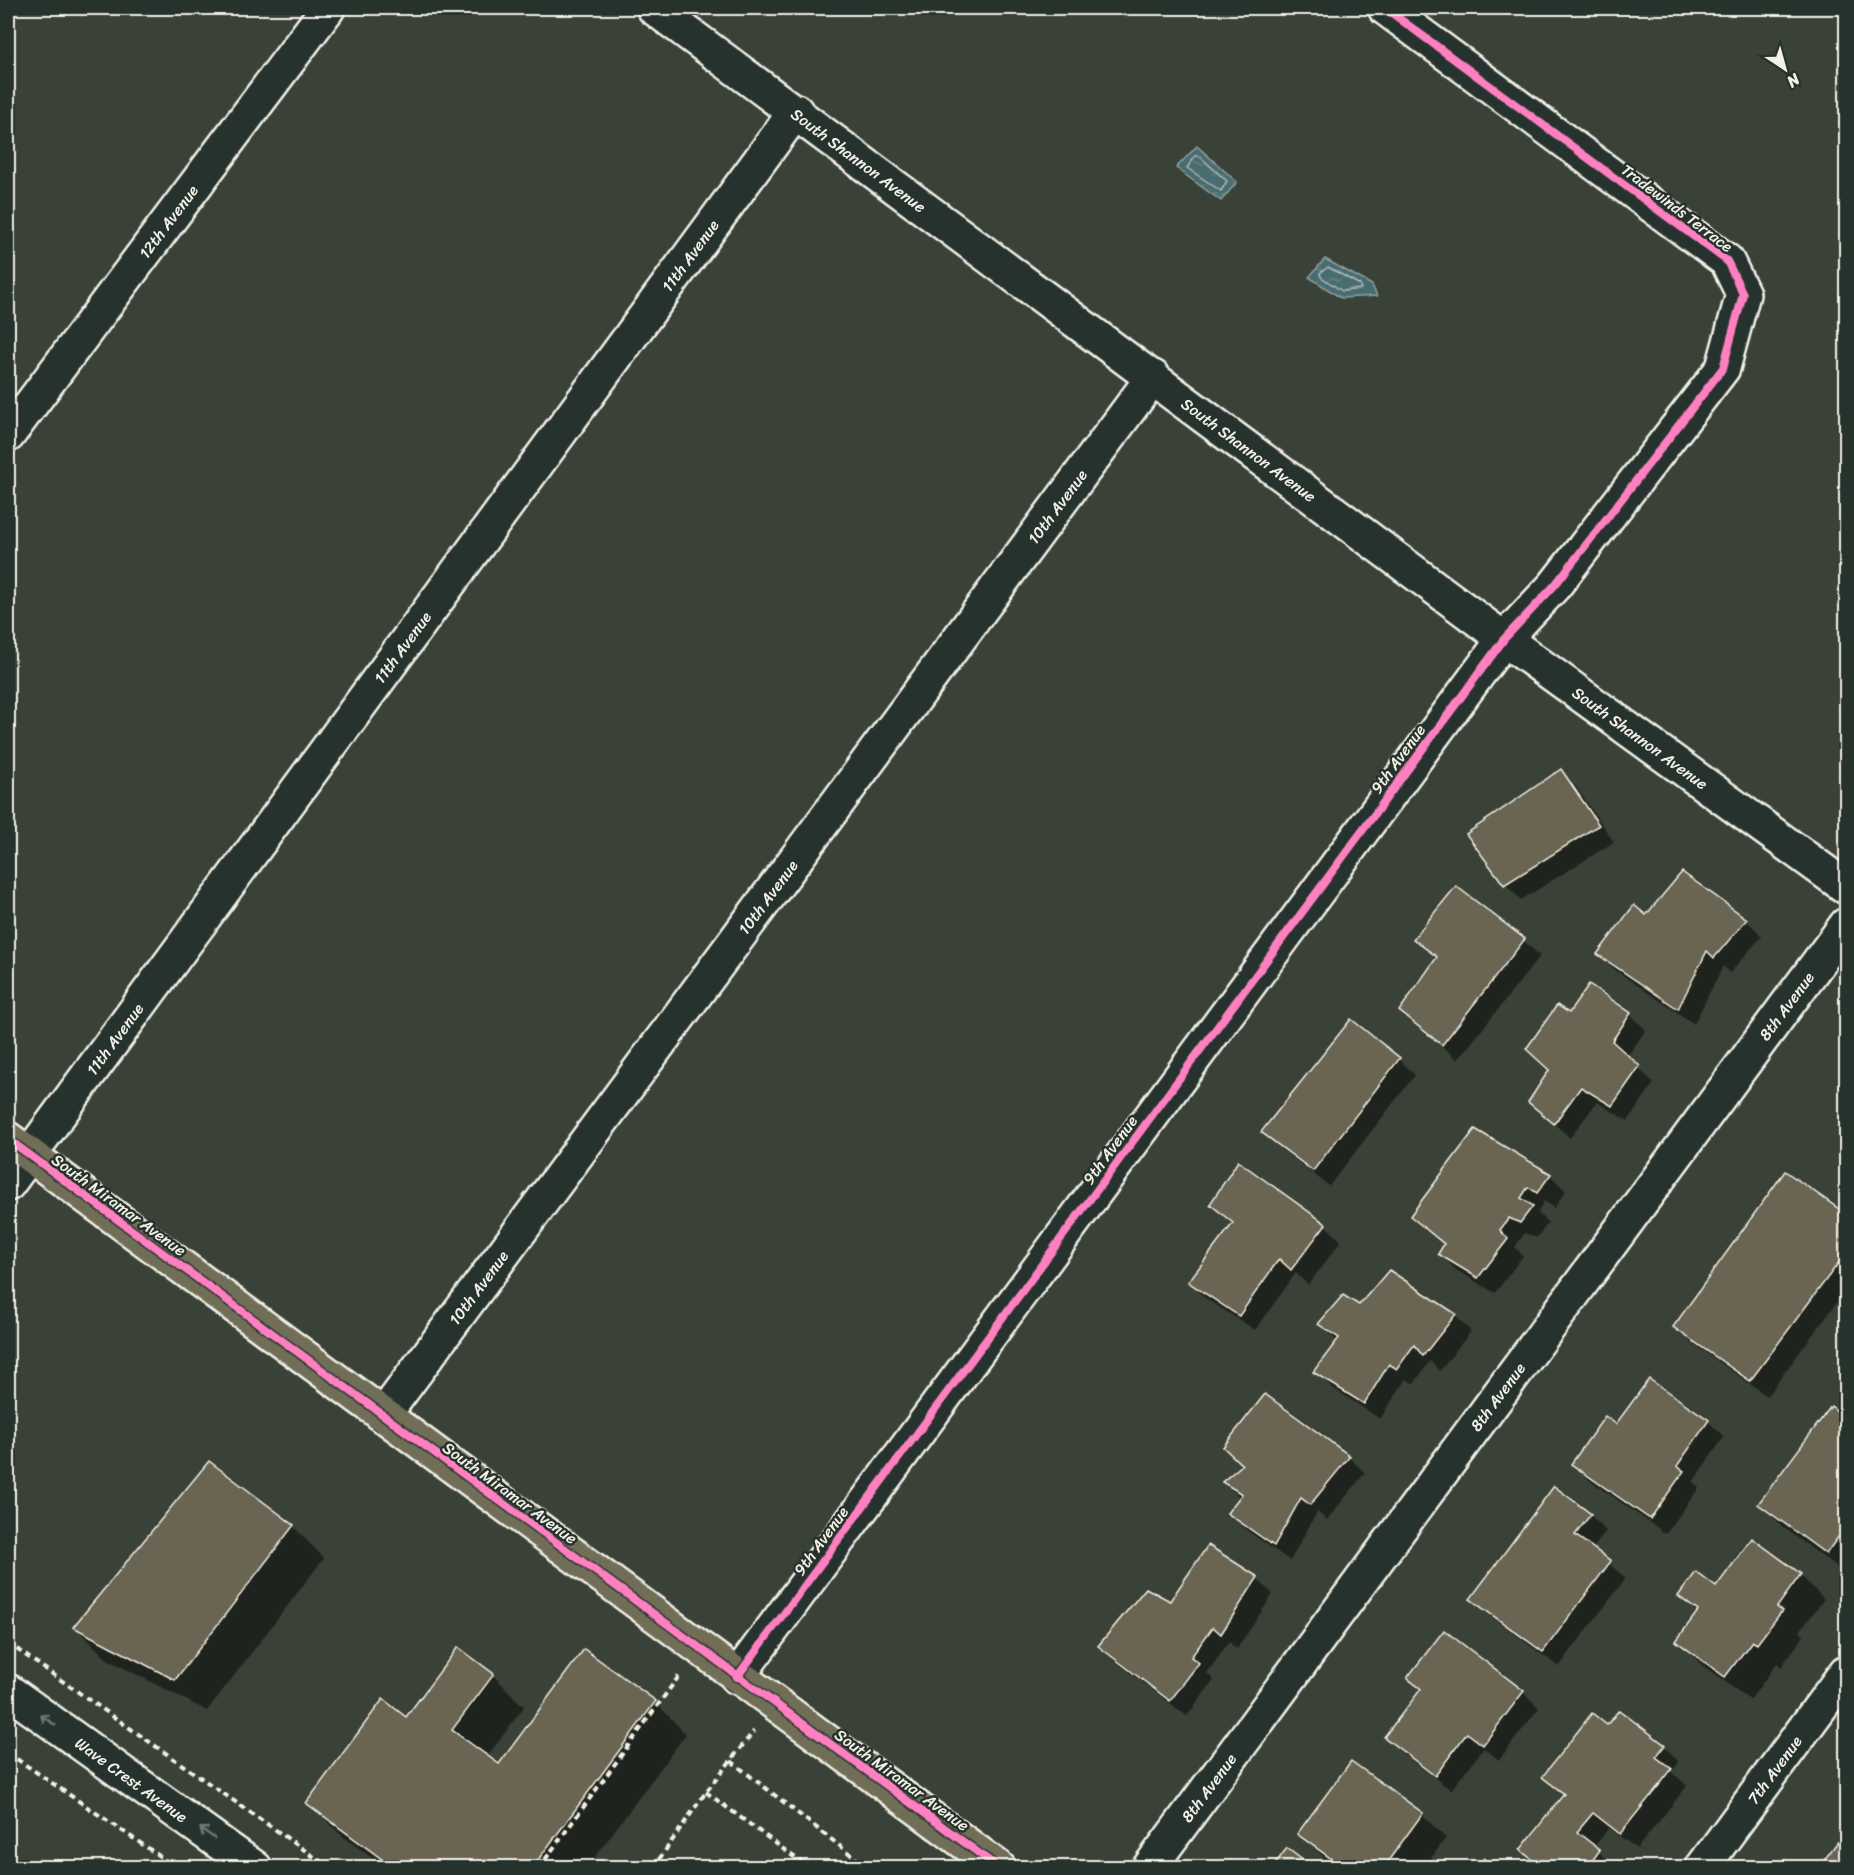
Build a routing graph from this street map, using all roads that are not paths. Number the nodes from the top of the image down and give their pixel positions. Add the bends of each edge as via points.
1 (328, 8) edge
2 (654, 8) edge
3 (1385, 8) edge
4 (796, 111) junction
5 (1153, 377) junction
6 (8, 435) edge
7 (1503, 639) junction
8 (1846, 886) edge
9 (1846, 926) edge
10 (18, 1146) edge
11 (8, 1184) edge
12 (383, 1416) junction
13 (1846, 1672) edge
14 (737, 1677) junction
15 (8, 1691) edge
16 (255, 1868) edge
17 (999, 1868) edge
18 (1149, 1868) edge
19 (1702, 1868) edge

1 - 6 street, 12th Avenue
2 - 4 street, South Shannon Avenue
3 - 7 street, Tradewinds Terrace via 1727,261 1743,294 1723,368 1555,585
4 - 5 street, South Shannon Avenue
4 - 10 street, 11th Avenue
5 - 7 street, South Shannon Avenue
5 - 12 street, 10th Avenue
7 - 8 street, South Shannon Avenue
7 - 14 street, 9th Avenue
9 - 18 street, 8th Avenue
10 - 11 street, 11th Avenue
10 - 12 main road, South Miramar Avenue
12 - 14 main road, South Miramar Avenue
13 - 19 street, 7th Avenue
14 - 17 main road, South Miramar Avenue
16 -> 15 street, Wave Crest Avenue

